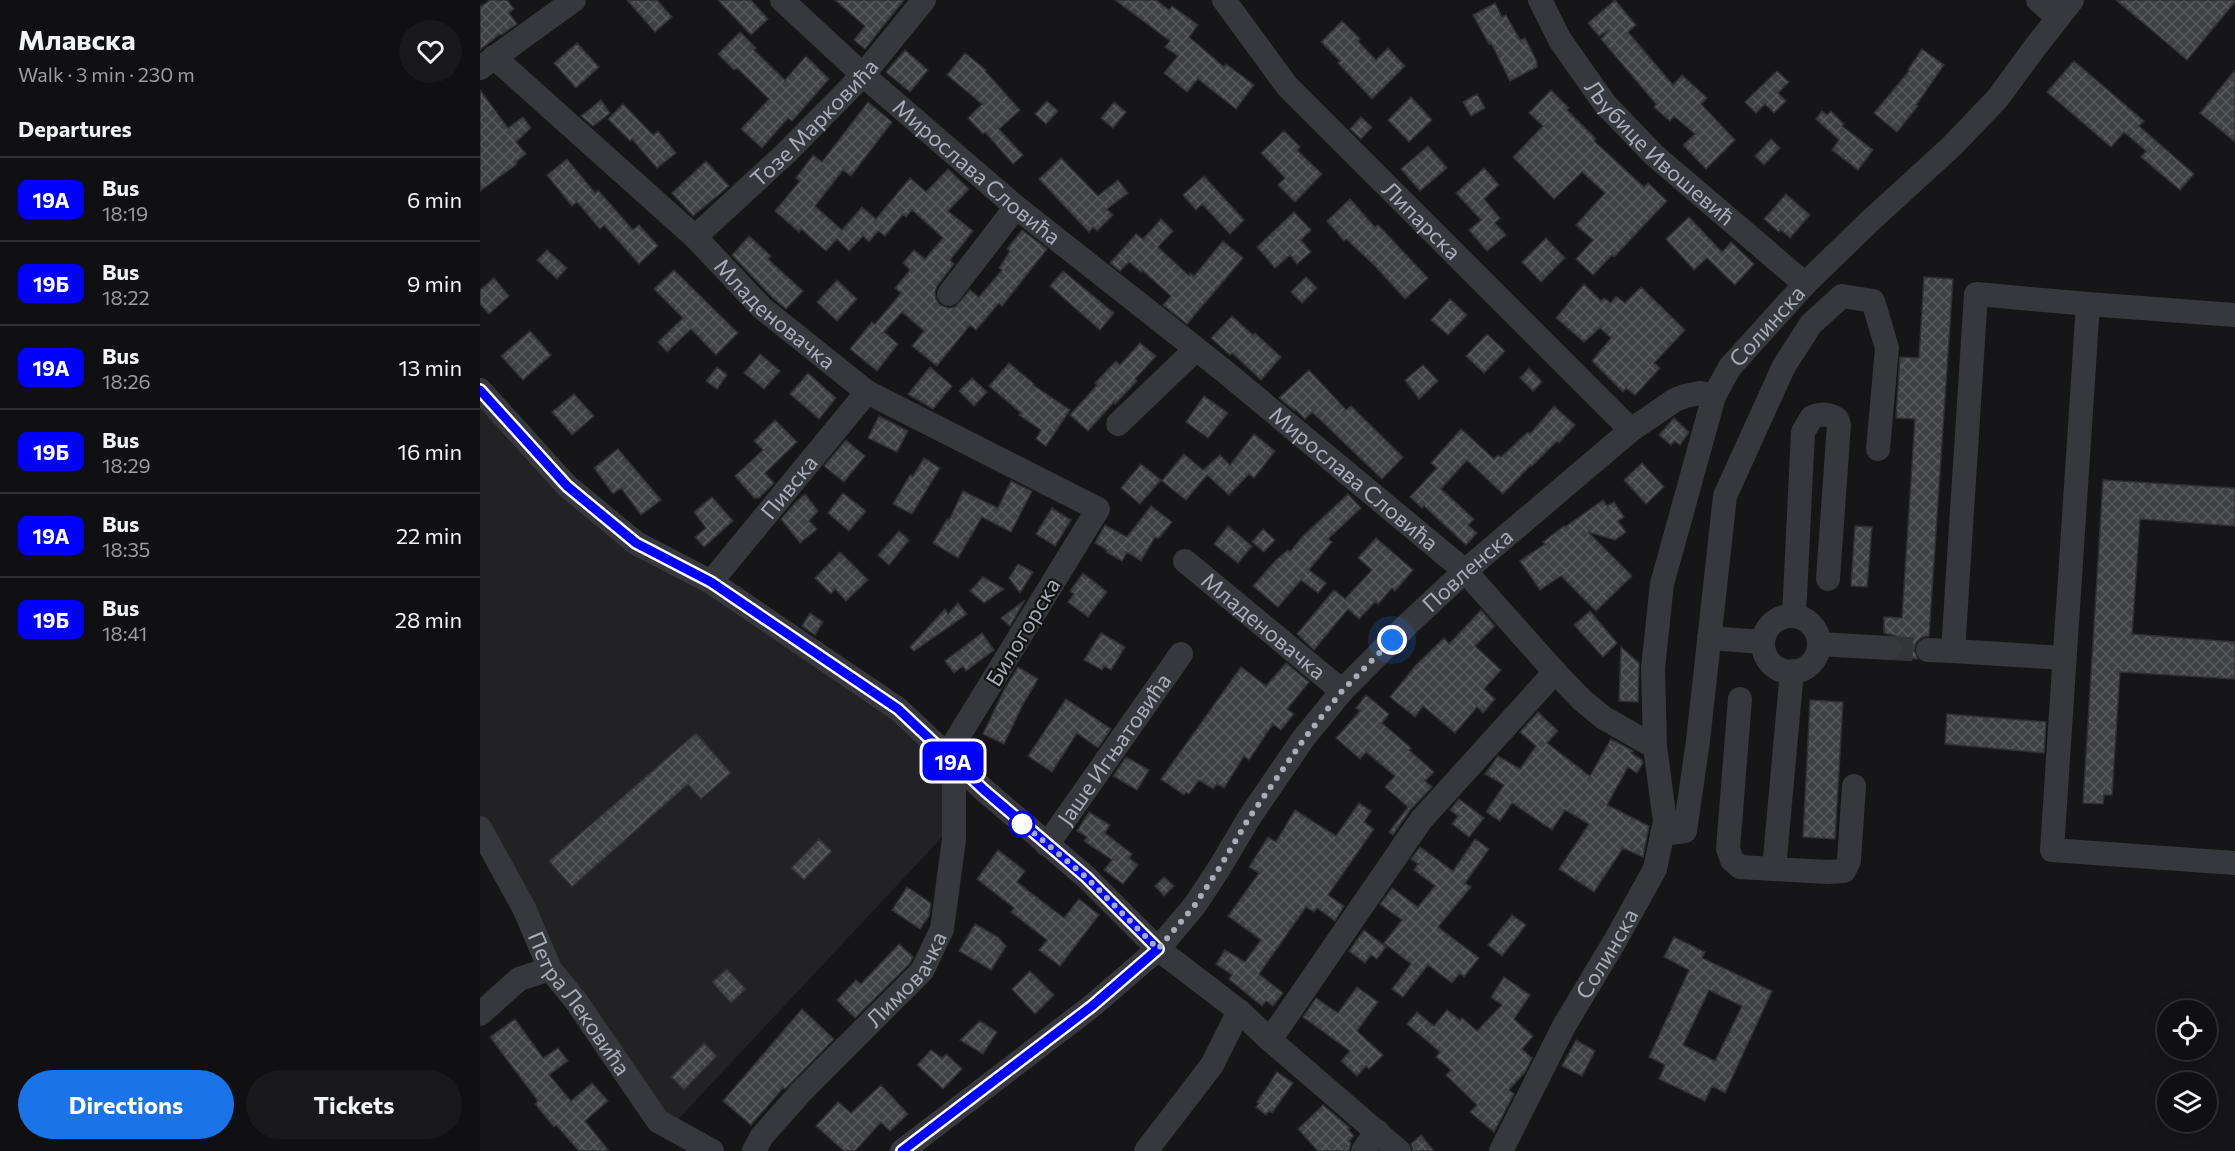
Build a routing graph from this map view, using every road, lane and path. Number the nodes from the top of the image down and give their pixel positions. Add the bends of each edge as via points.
1 (574, 0) edge
2 (782, 0) edge
3 (924, 0) edge
4 (1224, 0) edge
5 (1540, 0) edge
6 (2038, 0) edge
7 (2065, 9) edge
8 (487, 62) edge
9 (862, 75) junction
10 (1016, 207) junction
11 (695, 237) junction
12 (1805, 284) junction
13 (950, 294) dead end
14 (2088, 304) junction
15 (2235, 315) edge
16 (1195, 350) junction
17 (480, 390) edge
18 (867, 393) junction
19 (1714, 396) junction
20 (1118, 424) dead end
21 (1631, 430) junction
22 (1878, 449) dead end
23 (1098, 509) joint
24 (1185, 561) dead end
25 (1465, 572) junction
26 (1828, 579) dead end
27 (711, 582) junction
28 (1794, 616) junction
29 (1709, 638) junction
30 (1763, 642) junction
31 (1819, 644) junction
32 (1889, 648) tunnel mouth
33 (1928, 650) tunnel mouth
34 (1953, 651) junction
35 (1181, 654) dead end
36 (2064, 658) junction
37 (1792, 671) junction
38 (1555, 672) junction
39 (1342, 691) junction
40 (1740, 699) dead end
41 (1655, 747) junction
42 (950, 759) junction
43 (1854, 786) dead end
44 (480, 828) edge
45 (1662, 834) junction
46 (1047, 845) junction
47 (2235, 863) edge
48 (1774, 869) junction
49 (1158, 949) junction
50 (550, 969) junction
51 (1239, 1011) junction
52 (480, 1014) edge
53 (1270, 1040) junction
54 (1377, 1131) junction
55 (712, 1151) edge
56 (754, 1151) edge
57 (902, 1151) edge
58 (1146, 1151) edge
59 (1363, 1151) edge
60 (1399, 1151) edge
61 (1501, 1151) edge

1 - 8 street
2 - 9 street, Мирослава Словића
3 - 9 street, Тозе Марковића
4 - 21 street, Липарска via 1287,86
5 - 12 street, Љубице Ивошевић via 1560,40 1605,104 1654,154
6 - 7 street
7 - 12 street, Солинска via 1997,99
8 - 11 street, Младеновачка
9 - 10 street, Мирослава Словића
9 - 11 street, Тозе Марковића
10 - 13 street
10 - 16 street, Мирослава Словића
11 - 18 street, Младеновачка via 762,308
12 - 19 street, Солинска via 1730,367
14 - 15 street
14 - 34 street via 1976,294
14 - 36 street
16 - 20 street
16 - 25 street, Мирослава Словића
17 - 27 street via 567,486 636,543
18 - 23 street, Младеновачка
18 - 27 street, Пивска
19 - 21 street, Повленска via 1693,394 1675,400
19 - 41 street, Солинска via 1662,584 1653,668
21 - 25 street, Повленска
22 - 29 street via 1887,348 1873,301 1842,296 1811,324 1784,366 1725,496
23 - 42 street, Билогорска
24 - 39 street, Младеновачка
25 - 38 street, Мирослава Словића
25 - 39 street, Повленска
26 - 28 street via 1839,425 1837,419 1822,414 1812,417 1803,432
27 - 42 street via 898,709
28 - 30 street via 1778,619
28 - 31 street via 1809,622
29 - 30 street
29 - 45 street via 1684,831
30 - 37 street via 1775,667
31 - 32 street
31 - 37 street via 1808,666
33 - 34 street
34 - 36 street
35 - 46 street, Јаше Игњатовића
36 - 47 street via 2052,850
37 - 48 street
38 - 41 street via 1604,718
38 - 53 street via 1421,820
39 - 49 street, Повленска via 1249,818 1195,905
40 - 48 street via 1728,849 1740,867
41 - 45 street, Солинска via 1665,821
42 - 46 street
42 - 56 street, Лимовачка via 954,839 942,929 922,971 802,1091 762,1136
43 - 48 street via 1850,861 1844,870
44 - 50 street, Петра Лековића via 524,908
45 - 61 street, Солинска via 1655,869 1564,1026
46 - 49 street via 1086,877
49 - 51 street
49 - 57 street, Повленска via 1092,1006
50 - 52 street via 519,979
50 - 55 street, Петра Лековића via 658,1121
51 - 53 street
51 - 58 street via 1212,1065
53 - 54 street
54 - 59 street
54 - 60 street

